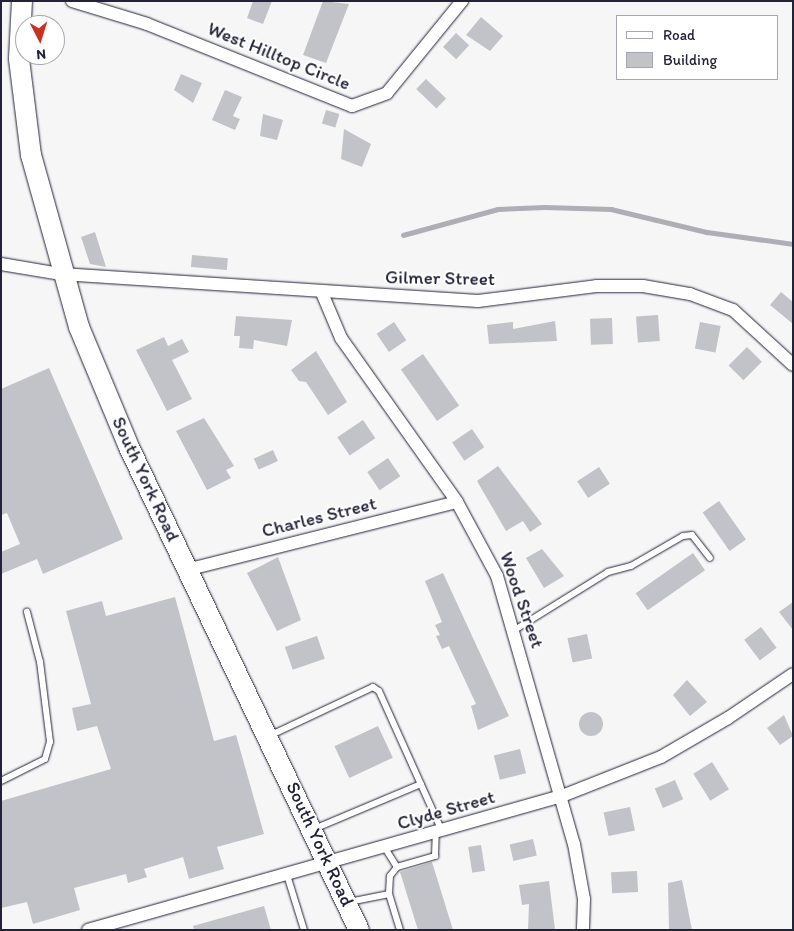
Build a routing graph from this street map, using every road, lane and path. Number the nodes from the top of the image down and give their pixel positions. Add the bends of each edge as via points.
1 (22, 1) edge
2 (72, 1) edge
3 (462, 1) edge
4 (1, 264) edge
5 (62, 274) junction
6 (322, 292) junction
7 (793, 365) edge
8 (457, 502) junction
9 (710, 558) dead end
10 (190, 569) junction
11 (27, 612) dead end
12 (513, 631) junction
13 (793, 674) edge
14 (269, 736) junction
15 (1, 781) edge
16 (421, 784) junction
17 (562, 796) junction
18 (314, 829) junction
19 (439, 832) junction
20 (385, 848) junction
21 (330, 863) junction
22 (397, 867) junction
23 (287, 875) junction
24 (389, 894) junction
25 (348, 902) junction
26 (121, 925) edge
27 (88, 930) edge
28 (304, 930) edge
29 (359, 930) edge
30 (400, 930) edge
31 (583, 930) edge

1 - 5 main road, South York Road via 19,59 31,155
2 - 3 street, West Hilltop Circle via 147,24 352,106 387,93
4 - 5 street, Gilmer Street
5 - 6 street, Gilmer Street
5 - 10 main road, South York Road via 128,445
6 - 7 street, Gilmer Street via 478,301 596,286 667,289 734,310
6 - 8 street, Wood Street via 341,338
8 - 10 street, Charles Street
8 - 12 street, Wood Street via 497,576
9 - 12 lane via 692,535 683,536 630,566 608,572
10 - 14 main road, South York Road
11 - 15 lane via 40,662 50,742 45,759
12 - 17 street, Wood Street
13 - 17 street, Clyde Street via 728,718 661,757
14 - 16 lane via 373,687 379,691
14 - 18 main road, South York Road
16 - 18 lane
16 - 19 lane
17 - 19 street, Clyde Street
17 - 31 street, Wood Street via 584,899
18 - 21 main road, South York Road
19 - 20 street, Clyde Street
19 - 22 lane via 435,856
20 - 21 street, Clyde Street
20 - 22 lane
21 - 23 street, Clyde Street
21 - 25 main road, South York Road
22 - 24 lane via 390,876
23 - 26 street, Clyde Street
23 - 28 lane
24 - 25 lane
24 - 30 lane
25 - 29 main road, South York Road
26 - 27 street, Clyde Street

